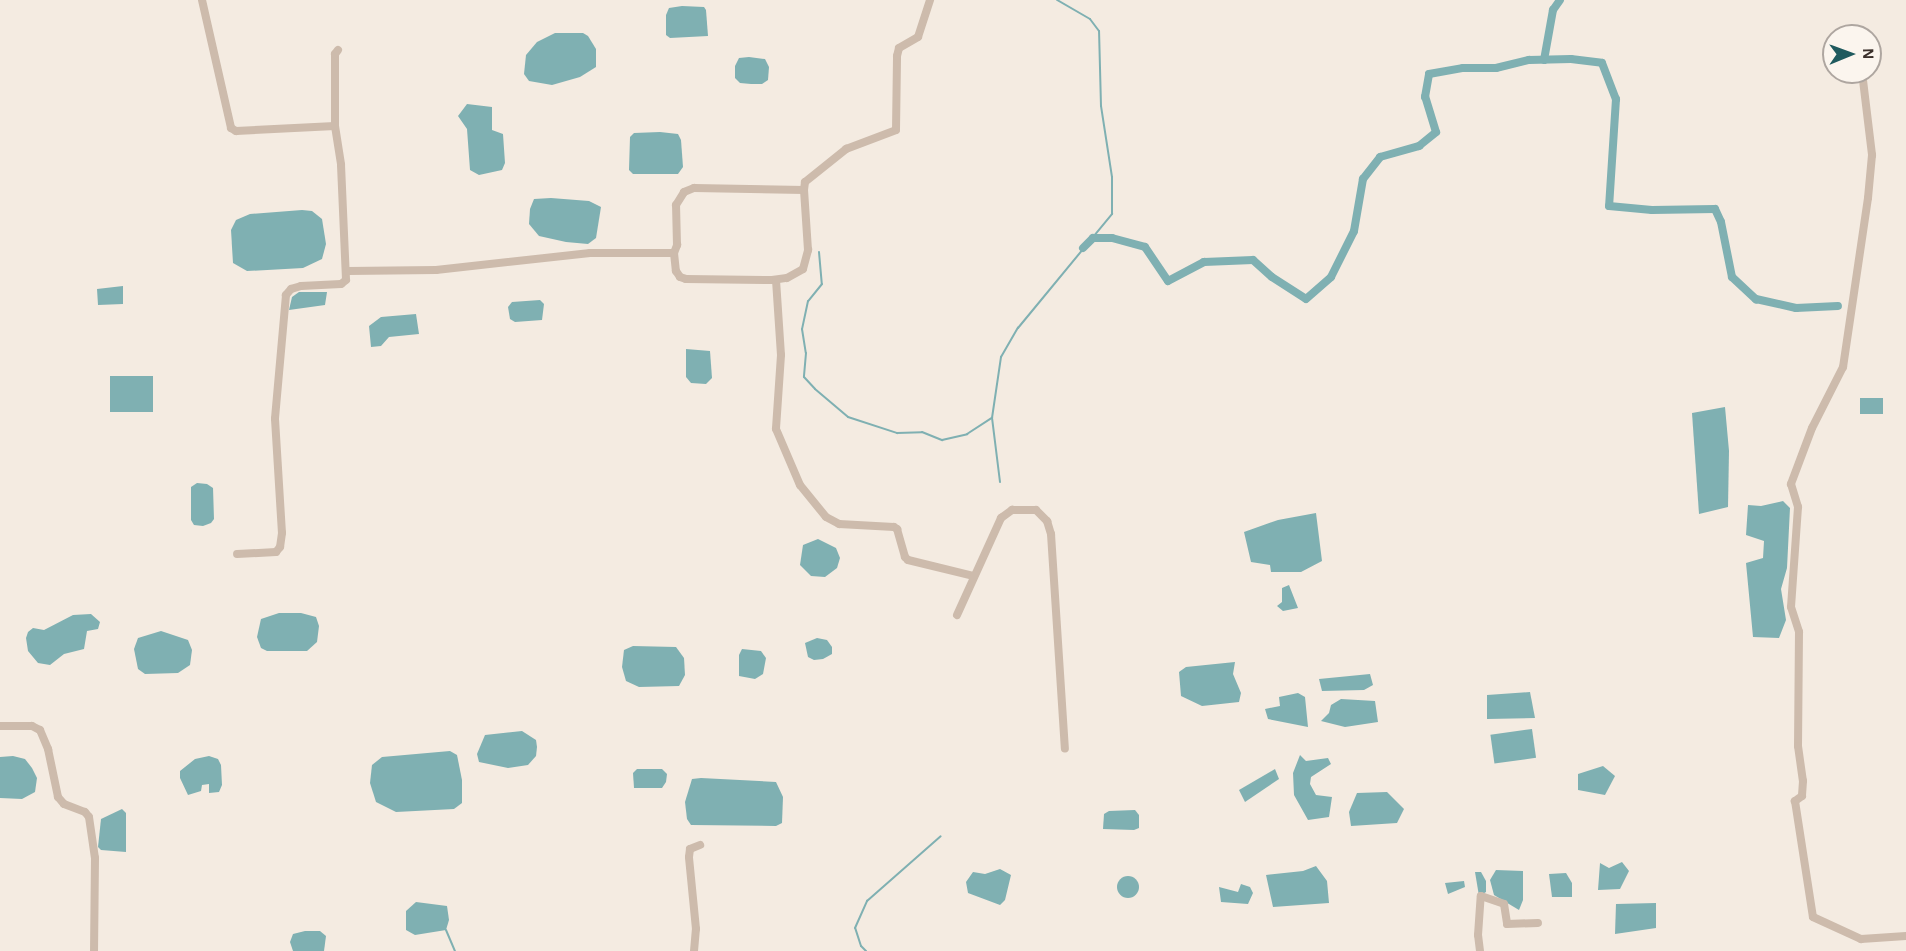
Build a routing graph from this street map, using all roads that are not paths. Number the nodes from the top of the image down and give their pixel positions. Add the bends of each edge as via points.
1 (202, 0) edge
2 (930, 0) edge
3 (338, 50) dead end
4 (1863, 84) edge
5 (335, 126) junction
6 (804, 190) junction
7 (674, 253) junction
8 (348, 271) junction
9 (776, 280) junction
10 (237, 554) dead end
11 (973, 576) junction
12 (957, 615) dead end
13 (0, 726) edge
14 (1065, 749) dead end
15 (700, 845) dead end
16 (1538, 923) dead end
17 (1906, 936) edge
18 (94, 951) edge
19 (694, 951) edge
20 (1480, 951) edge

1 - 5 street via 231,128 236,131
2 - 6 street via 918,37 899,48 896,130 846,149 809,177
3 - 5 street
4 - 17 street via 1872,155 1843,367 1812,428 1791,484 1798,507 1791,607 1799,632 1798,746 1803,781 1802,796 1795,801 1813,917 1861,939
5 - 8 street via 342,165
6 - 7 street via 694,188 684,192 676,205
6 - 9 street via 808,250 803,269
7 - 8 street via 590,253 435,270
7 - 9 street via 680,278
8 - 10 street via 341,284 301,286 286,295 275,419 280,547 276,552
9 - 11 street via 781,355 776,429 800,485 826,517 839,524 894,527 908,560
11 - 12 street
11 - 14 street via 1005,513 1036,510 1047,522 1051,534
13 - 18 street via 32,726 40,730 58,797 89,817 95,858
15 - 19 street via 690,849 688,857 696,929
16 - 20 street via 1507,924 1504,904 1482,896

